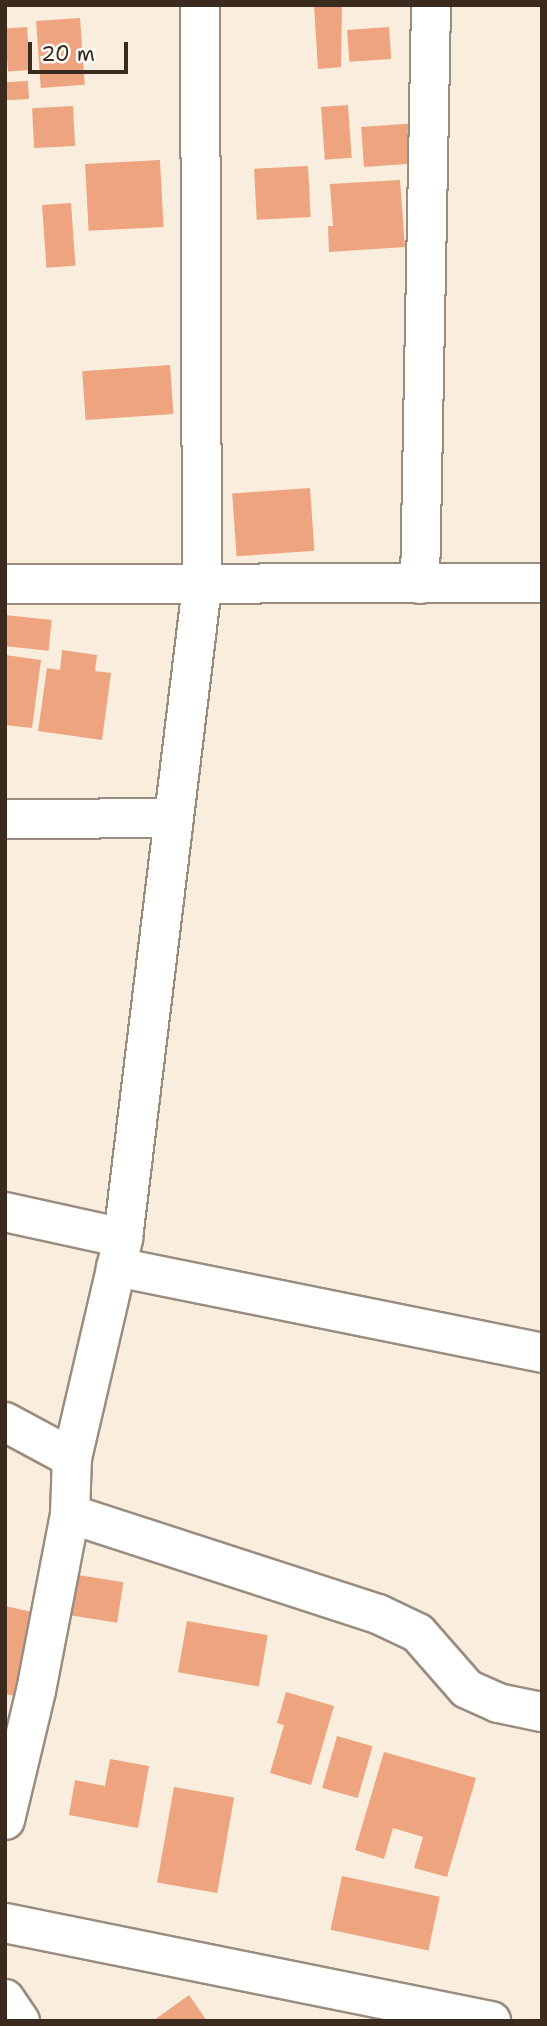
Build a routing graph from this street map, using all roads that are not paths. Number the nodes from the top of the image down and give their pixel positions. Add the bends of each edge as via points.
1 (201, 5) edge
2 (431, 5) edge
3 (542, 583) edge
4 (5, 584) edge
5 (421, 584) junction
6 (202, 586) junction
7 (174, 818) junction
8 (5, 819) edge
9 (5, 1212) edge
10 (120, 1253) junction
11 (542, 1353) edge
12 (5, 1422) edge
13 (72, 1458) junction
14 (70, 1514) junction
15 (542, 1712) edge
16 (5, 1819) edge
17 (5, 1923) edge
18 (5, 1999) edge
19 (20, 2021) edge
20 (491, 2021) edge

1 - 6 street
2 - 5 street
3 - 5 street
4 - 6 street
5 - 6 street
6 - 7 street
7 - 8 street
7 - 10 street
9 - 10 street
10 - 11 street
10 - 13 street
12 - 13 street
13 - 14 street
14 - 15 street via 378,1614 418,1633 467,1689 498,1703
14 - 16 street via 36,1691
17 - 20 street
18 - 19 street

